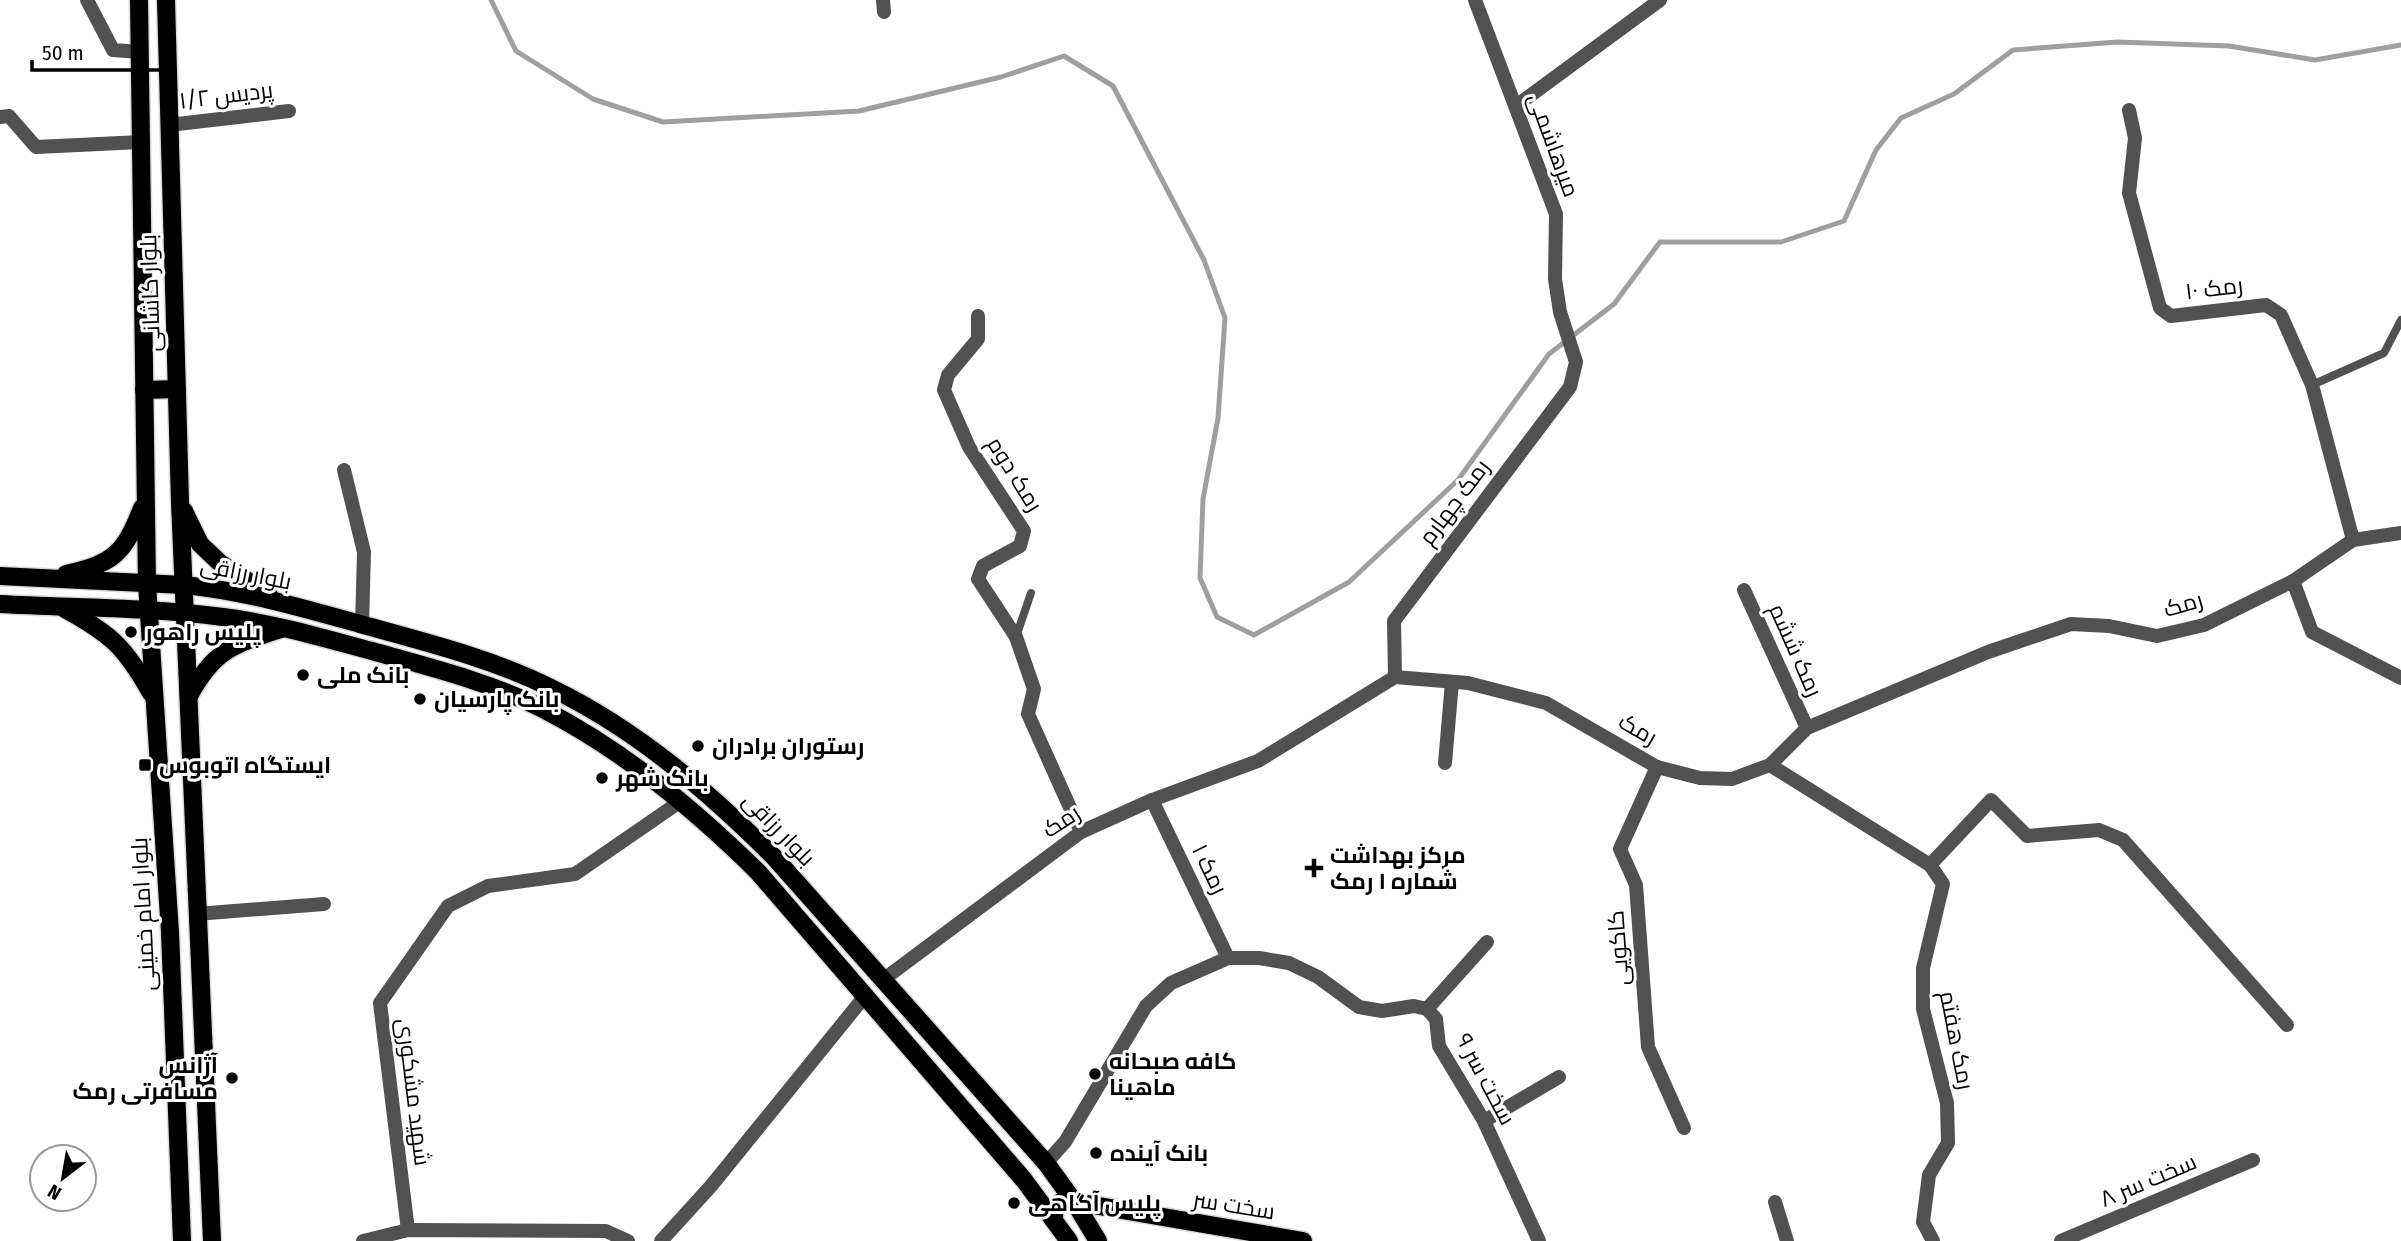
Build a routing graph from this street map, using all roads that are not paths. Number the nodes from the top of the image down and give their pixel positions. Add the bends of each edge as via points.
1 (87, 0) edge
2 (139, 0) edge
3 (166, 0) edge
4 (1475, 0) edge
5 (1660, 0) edge
6 (140, 52) junction
7 (1516, 106) junction
8 (2129, 110) dead end
9 (289, 111) dead end
10 (0, 117) edge
11 (169, 125) junction
12 (141, 142) junction
13 (978, 316) dead end
14 (2401, 320) edge
15 (1576, 362) joint
16 (2312, 385) junction
17 (177, 389) junction
18 (144, 390) junction
19 (344, 470) dead end
20 (145, 500) junction
21 (180, 502) junction
22 (2401, 533) edge
23 (2353, 540) junction
24 (0, 576) edge
25 (46, 578) junction
26 (2293, 581) junction
27 (147, 584) junction
28 (184, 585) junction
29 (1744, 590) dead end
30 (1031, 593) dead end
31 (0, 604) edge
32 (288, 606) junction
33 (61, 607) junction
34 (148, 611) junction
35 (185, 613) junction
36 (362, 625) junction
37 (284, 628) junction
38 (1016, 636) junction
39 (1395, 677) junction
40 (2401, 678) edge
41 (1452, 682) junction
42 (188, 698) junction
43 (155, 699) junction
44 (1807, 727) junction
45 (1445, 763) dead end
46 (1770, 765) junction
47 (1657, 767) junction
48 (1152, 800) junction
49 (681, 801) junction
50 (1082, 832) junction
51 (1930, 865) junction
52 (324, 904) dead end
53 (197, 922) junction
54 (170, 932) junction
55 (1487, 942) dead end
56 (1228, 958) junction
57 (884, 979) junction
58 (865, 996) junction
59 (1427, 1009) junction
60 (2287, 1025) dead end
61 (1559, 1077) dead end
62 (1484, 1121) junction
63 (1685, 1128) dead end
64 (2253, 1160) dead end
65 (1046, 1163) junction
66 (1024, 1180) junction
67 (1775, 1202) dead end
68 (1075, 1203) junction
69 (1054, 1219) junction
70 (408, 1230) junction
71 (182, 1241) edge
72 (212, 1241) edge
73 (363, 1241) edge
74 (628, 1241) edge
75 (661, 1241) edge
76 (1069, 1241) edge
77 (1098, 1241) edge
78 (1303, 1241) edge
79 (1539, 1241) edge
80 (1787, 1241) edge
81 (1933, 1241) edge
82 (2060, 1241) edge

1 - 6 street via 113,50
2 - 6 main road, بلوار کاشانی
3 - 11 main road, بلوار کاشانی
4 - 7 street, میرهاشمی
5 - 7 street
6 - 12 main road, بلوار کاشانی
7 - 15 street, میرهاشمی via 1556,214 1555,279
8 - 16 street, رمک ۱۰ via 2135,138 2129,193 2160,308 2171,316 2266,305 2281,315
9 - 11 street, پردیس ۱/۲
10 - 12 street via 9,116 36,147
11 - 17 main road, بلوار کاشانی
12 - 18 main road, بلوار کاشانی
13 - 38 street, رمک دوم via 978,338 948,375 944,390 970,447 1024,530 1020,546 983,566 978,579
14 - 16 lane via 2384,353
15 - 39 street, رمک چهارم via 1570,387 1394,621
16 - 23 street, رمک ۱۰
17 - 18 main road
17 - 21 main road, بلوار کاشانی
18 - 20 main road, بلوار کاشانی
19 - 36 street via 364,552
20 - 25 main road via 131,537 106,563
20 - 27 main road, بلوار کاشانی
21 - 28 main road, بلوار کاشانی
21 - 32 main road via 200,544 248,583
22 - 23 street, رمک
23 - 26 street, رمک
24 - 25 main road, بلوار رزاقی
25 - 27 main road, بلوار رزاقی
26 - 40 street via 2312,632
26 - 44 street, رمک via 2204,625 2157,636 2071,624 1988,652
27 - 28 main road, بلوار رزاقی
27 - 34 main road, بلوار امام خمینی
28 - 32 main road, بلوار رزاقی
28 - 35 main road
29 - 44 street, رمک ششم
30 - 38 lane
31 - 33 main road, بلوار رزاقی
32 - 36 main road, بلوار رزاقی
33 - 34 main road, بلوار رزاقی
33 - 43 main road via 127,652
34 - 35 main road, بلوار رزاقی
34 - 43 main road, بلوار امام خمینی
35 - 37 main road, بلوار رزاقی
35 - 42 main road
36 - 57 main road, بلوار رزاقی via 483,660 551,688 618,726 729,811
37 - 42 main road via 220,653
37 - 49 main road, بلوار رزاقی via 475,682 541,709 605,745
38 - 50 street, رمک دوم via 1034,689 1028,714
39 - 41 street, رمک
39 - 48 street, رمک via 1258,761
41 - 45 street
41 - 47 street, رمک via 1546,702
42 - 53 main road
43 - 54 main road, بلوار امام خمینی
44 - 46 street, رمک
46 - 47 street, رمک via 1732,779 1700,778
46 - 51 street
47 - 63 street, کاکویی via 1620,849 1636,885 1648,1047
48 - 50 street, رمک
48 - 56 street, رمک ۱
49 - 58 main road, بلوار رزاقی via 758,872
49 - 70 street, شهید مشکوری via 575,874 488,886 448,906 380,1003
50 - 57 street, رمک
51 - 60 street via 1991,800 2027,836 2099,830 2123,840
51 - 81 street, رمک هفتم via 1943,884 1923,968 1923,1009 1947,1103 1948,1143 1929,1175 1923,1222
52 - 53 street
53 - 54 main road
53 - 72 main road
54 - 71 main road, بلوار امام خمینی
55 - 59 street
56 - 59 street via 1289,963 1318,977 1359,1007 1382,1012 1414,1006
56 - 65 street via 1171,983 1146,1006 1065,1142
57 - 58 main road
57 - 65 main road, بلوار رزاقی
58 - 66 main road, بلوار رزاقی
58 - 75 street
59 - 62 street, سخت سر ۹ via 1436,1019 1439,1046
61 - 62 street
62 - 79 street, سخت سر ۹
64 - 82 street, سخت سر ۸
65 - 66 main road via 1037,1183
65 - 68 main road, بلوار رزاقی
66 - 69 main road, بلوار رزاقی
67 - 80 street
68 - 69 main road via 1064,1200 1058,1204
68 - 77 main road, بلوار رزاقی
68 - 78 main road, سخت سر
69 - 76 main road, بلوار رزاقی
70 - 73 street
70 - 74 street via 606,1231

